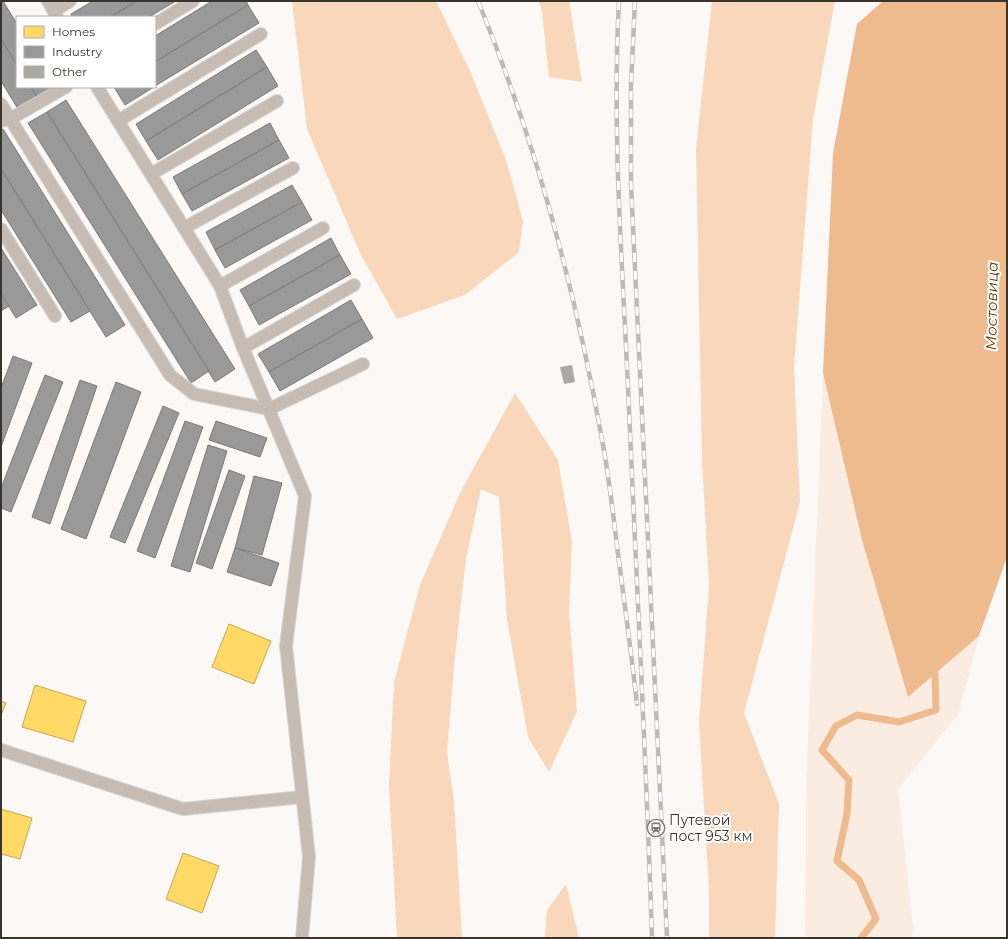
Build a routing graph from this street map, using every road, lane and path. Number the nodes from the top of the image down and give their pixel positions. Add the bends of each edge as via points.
1 (70, 1) edge
2 (193, 1) edge
3 (53, 10) edge
4 (156, 23) edge
5 (261, 34) dead end
6 (64, 88) edge
7 (98, 88) edge
8 (277, 101) dead end
9 (1, 104) edge
10 (6, 120) edge
11 (118, 121) junction
12 (293, 168) dead end
13 (151, 174) junction
14 (184, 228) junction
15 (323, 228) dead end
16 (1, 229) edge
17 (354, 285) dead end
18 (220, 286) junction
19 (55, 316) dead end
20 (243, 348) junction
21 (363, 364) dead end
22 (269, 409) junction
23 (1, 750) edge
24 (302, 797) junction
25 (302, 938) edge

1 - 3 lane
2 - 4 lane
5 - 11 lane
6 - 10 lane
7 - 11 lane
8 - 13 lane
9 - 10 lane
10 - 22 lane via 170,375 194,394
11 - 13 lane
12 - 14 lane
13 - 14 lane
14 - 18 lane
15 - 18 lane
16 - 19 lane
17 - 20 lane
18 - 20 lane
20 - 22 lane
21 - 22 lane
22 - 24 lane via 305,496 286,646
23 - 24 lane via 183,809
24 - 25 lane via 309,857

